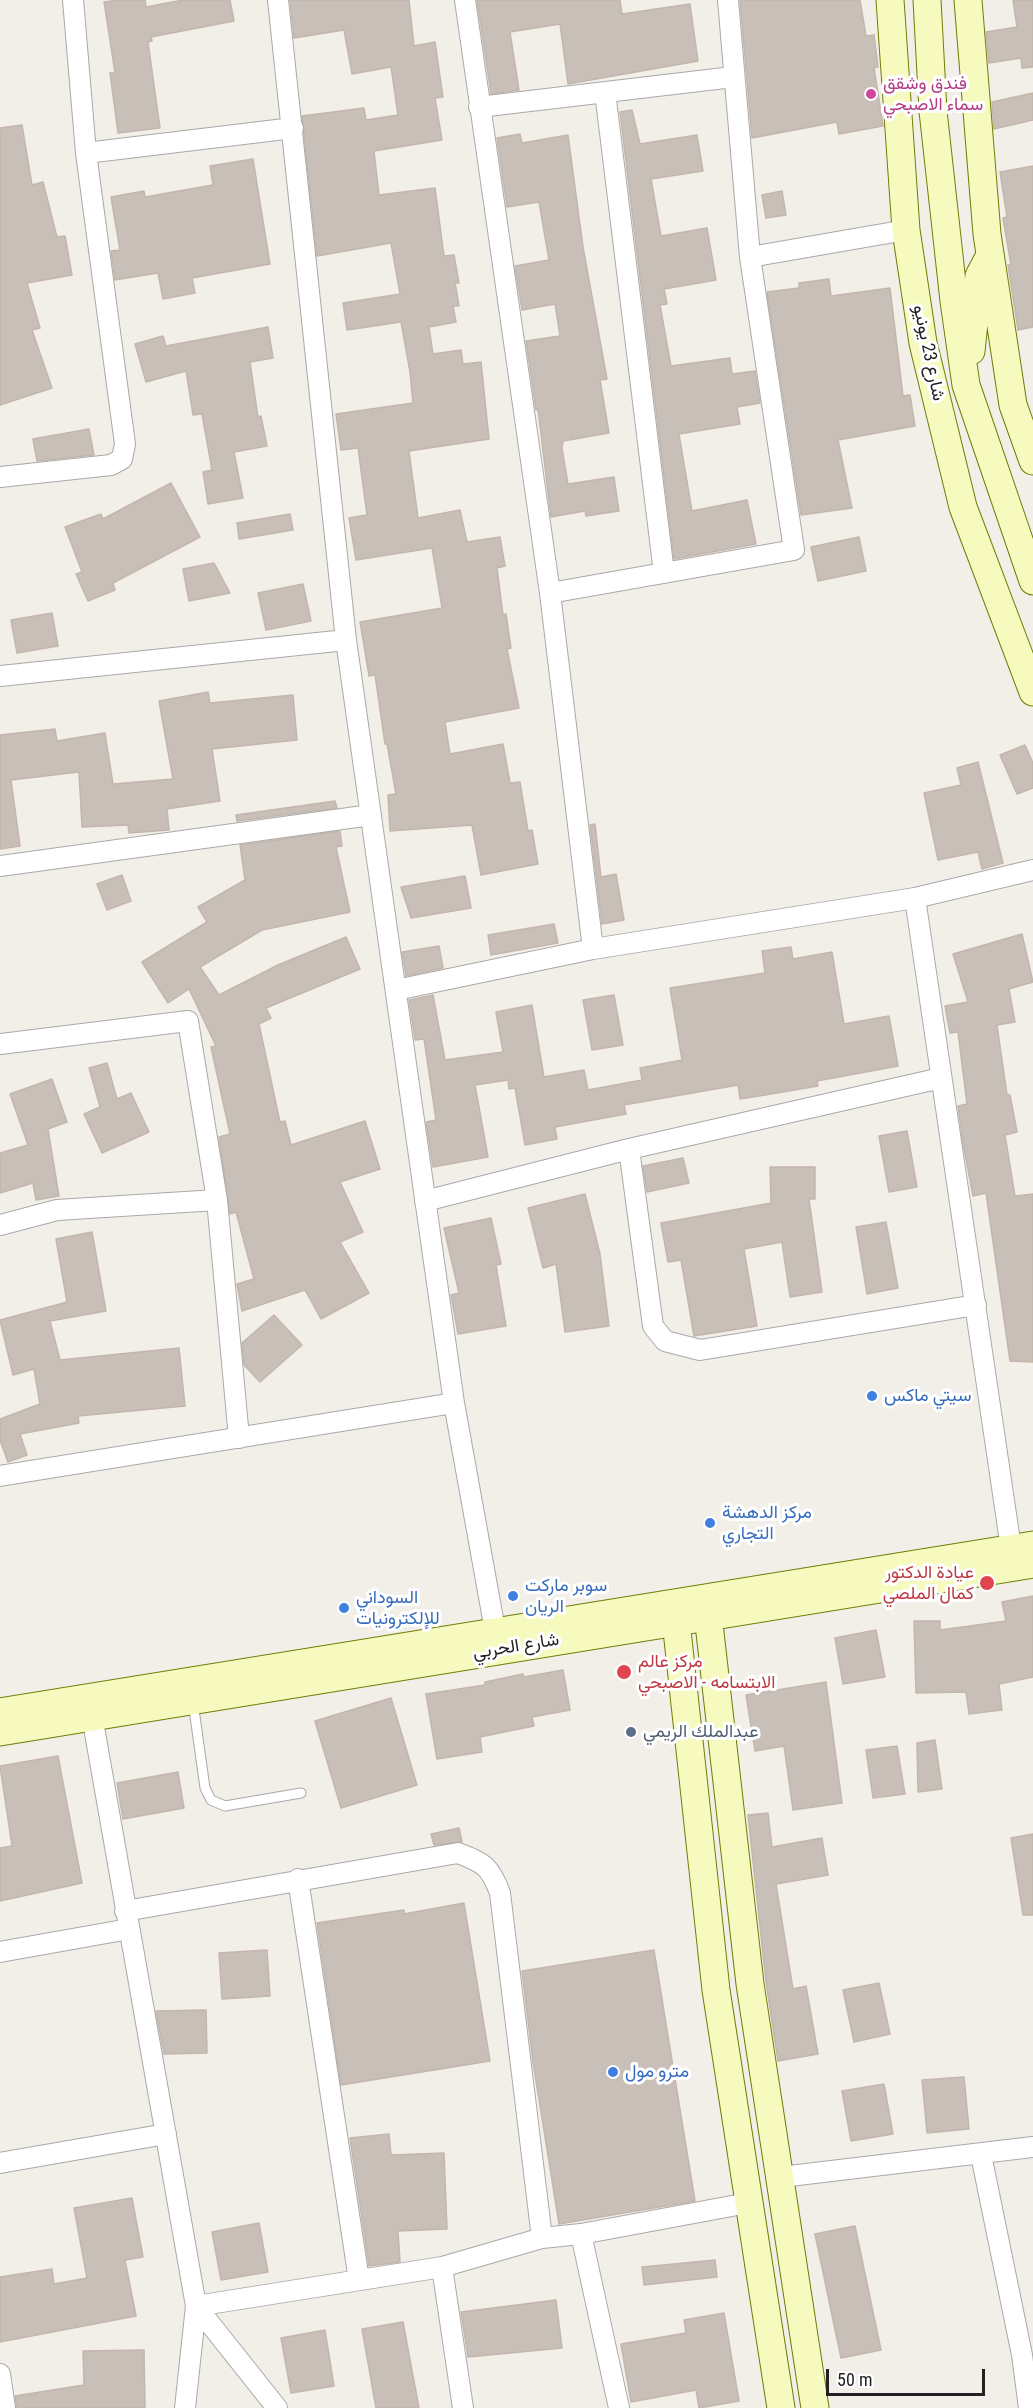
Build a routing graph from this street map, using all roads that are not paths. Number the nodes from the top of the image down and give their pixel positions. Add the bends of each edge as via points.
1 (73, 0) edge
2 (278, 0) edge
3 (465, 0) edge
4 (728, 0) edge
5 (890, 0) edge
6 (927, 0) edge
7 (968, 0) edge
8 (733, 77) junction
9 (605, 92) junction
10 (479, 107) junction
11 (293, 128) junction
12 (86, 153) junction
13 (906, 230) junction
14 (991, 253) junction
15 (750, 257) junction
16 (966, 385) junction
17 (1033, 462) edge
18 (0, 477) edge
19 (1012, 521) junction
20 (664, 573) junction
21 (1033, 581) edge
22 (550, 593) junction
23 (346, 640) junction
24 (1033, 652) edge
25 (0, 676) edge
26 (1033, 692) edge
27 (371, 815) junction
28 (0, 866) edge
29 (1033, 870) edge
30 (915, 898) junction
31 (593, 949) junction
32 (396, 990) junction
33 (0, 1044) edge
34 (941, 1078) junction
35 (629, 1149) junction
36 (217, 1200) junction
37 (425, 1201) junction
38 (0, 1225) edge
39 (976, 1305) junction
40 (454, 1403) junction
41 (239, 1438) junction
42 (0, 1476) edge
43 (1022, 1546) edge
44 (1033, 1564) edge
45 (708, 1615) junction
46 (676, 1621) junction
47 (495, 1630) junction
48 (193, 1700) junction
49 (0, 1712) edge
50 (92, 1716) junction
51 (0, 1732) edge
52 (302, 1793) dead end
53 (298, 1879) junction
54 (127, 1920) junction
55 (0, 1952) edge
56 (750, 1984) junction
57 (716, 1990) junction
58 (166, 2134) junction
59 (1033, 2147) edge
60 (981, 2155) junction
61 (0, 2163) edge
62 (782, 2177) junction
63 (748, 2203) junction
64 (581, 2234) junction
65 (542, 2238) junction
66 (442, 2267) junction
67 (358, 2280) junction
68 (196, 2306) junction
69 (1027, 2354) edge
70 (0, 2374) edge
71 (813, 2397) edge
72 (780, 2400) edge
73 (5, 2408) edge
74 (184, 2408) edge
75 (277, 2408) edge
76 (463, 2408) edge
77 (619, 2408) edge
78 (1029, 2408) edge

1 - 12 street
2 - 11 street
3 - 10 street
4 - 8 street
5 - 13 street, شارع 23 يونيو
6 - 16 street via 933,111
7 - 14 street
8 - 9 street
8 - 15 street
9 - 10 street
9 - 20 street
10 - 22 street
11 - 12 street
11 - 23 street
12 - 18 street via 124,444 122,459 111,465
13 - 15 street
13 - 26 street, شارع 23 يونيو via 923,343 963,507
14 - 16 street via 979,276
14 - 17 street via 1013,405
15 - 20 street via 794,550
16 - 19 street
19 - 21 street
19 - 24 street via 1005,570
20 - 22 street
22 - 31 street
23 - 25 street
23 - 27 street
27 - 28 street
27 - 32 street
29 - 30 street
30 - 31 street
30 - 34 street
31 - 32 street
32 - 37 street
33 - 36 street via 188,1021
34 - 35 street
34 - 39 street
35 - 37 street
35 - 39 street via 653,1326 665,1341 700,1350
36 - 38 street via 57,1210
36 - 41 street
37 - 40 street
39 - 43 street
40 - 41 street
40 - 47 street
41 - 42 street
43 - 47 street, شارع الحربي
44 - 45 street, شارع الحربي
45 - 46 street, شارع الحربي
45 - 56 street
46 - 48 street, شارع الحربي
46 - 57 street
47 - 49 street, شارع الحربي
48 - 50 street, شارع الحربي
48 - 52 lane via 205,1788 211,1800 225,1806
50 - 51 street, شارع الحربي
50 - 54 street
53 - 54 street
53 - 65 street via 458,1853 492,1871 500,1893
53 - 67 street
54 - 55 street
54 - 58 street
56 - 57 street
56 - 62 street
57 - 63 street
58 - 61 street
58 - 68 street
59 - 60 street
60 - 62 street
60 - 69 street
62 - 71 street
63 - 64 street
63 - 72 street
64 - 65 street
64 - 77 street
65 - 66 street
66 - 67 street
66 - 76 street
67 - 68 street
68 - 74 street
68 - 75 street
69 - 78 street
70 - 73 street
71 - 72 street

